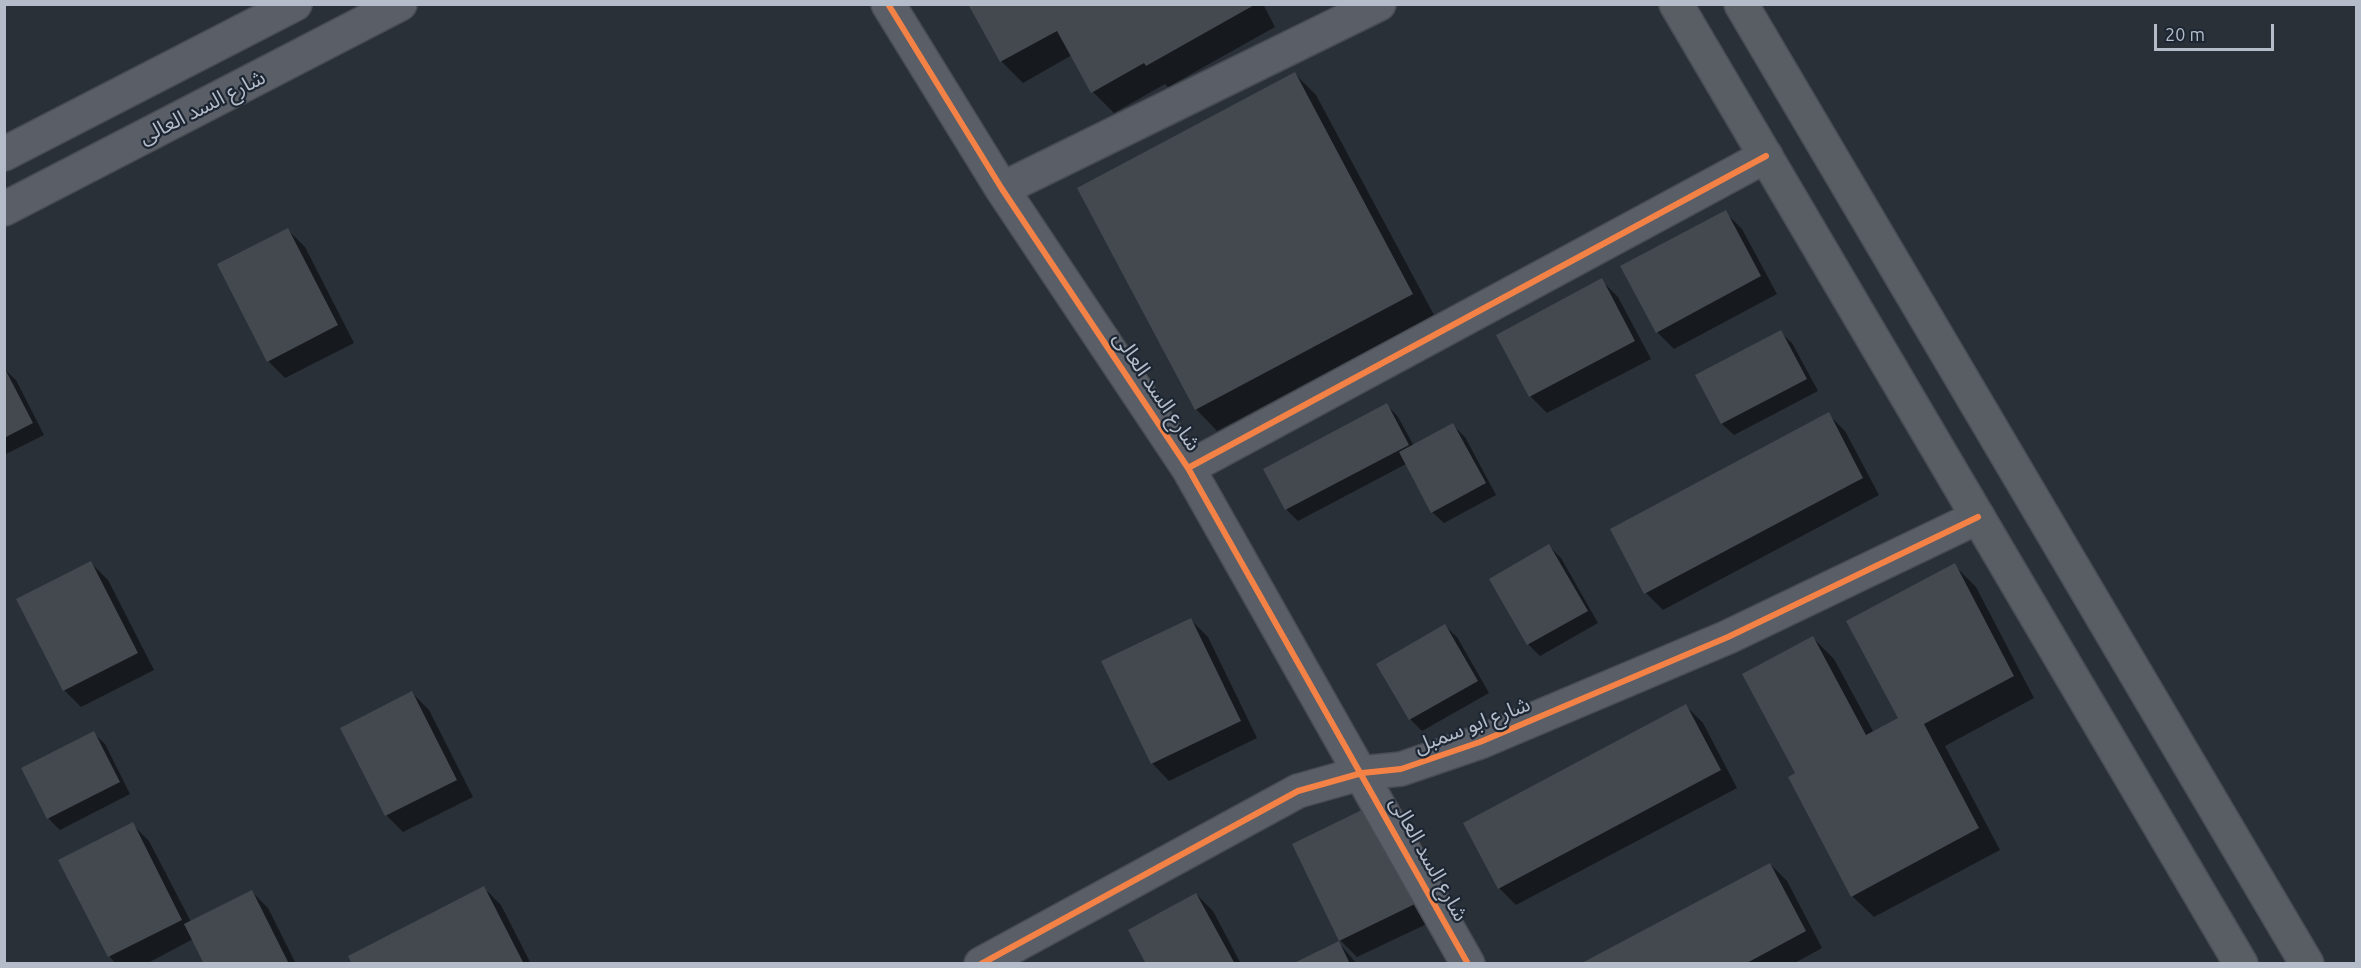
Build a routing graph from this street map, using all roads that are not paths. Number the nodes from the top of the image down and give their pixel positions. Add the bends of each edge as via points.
1 (295, 4) edge
2 (400, 4) edge
3 (888, 4) edge
4 (1379, 4) edge
5 (1676, 4) edge
6 (1741, 4) edge
7 (4, 154) edge
8 (1766, 156) junction
9 (1002, 189) junction
10 (4, 209) edge
11 (1188, 468) junction
12 (1978, 517) junction
13 (1362, 773) junction
14 (998, 960) edge
15 (1468, 963) edge
16 (2241, 963) edge
17 (2307, 963) edge

1 - 7 street
2 - 10 street, شارع السد العالى
3 - 9 street, شارع السد العالى
4 - 9 street
5 - 8 main road
6 - 17 main road
8 - 11 street
8 - 12 main road
9 - 11 street, شارع السد العالى
11 - 13 street, شارع السد العالى
12 - 13 street, شارع ابو سمبل via 1728,637 1480,742 1401,769
12 - 16 main road
13 - 14 street, شارع ابو سمبل via 1298,791
13 - 15 street, شارع السد العالى

